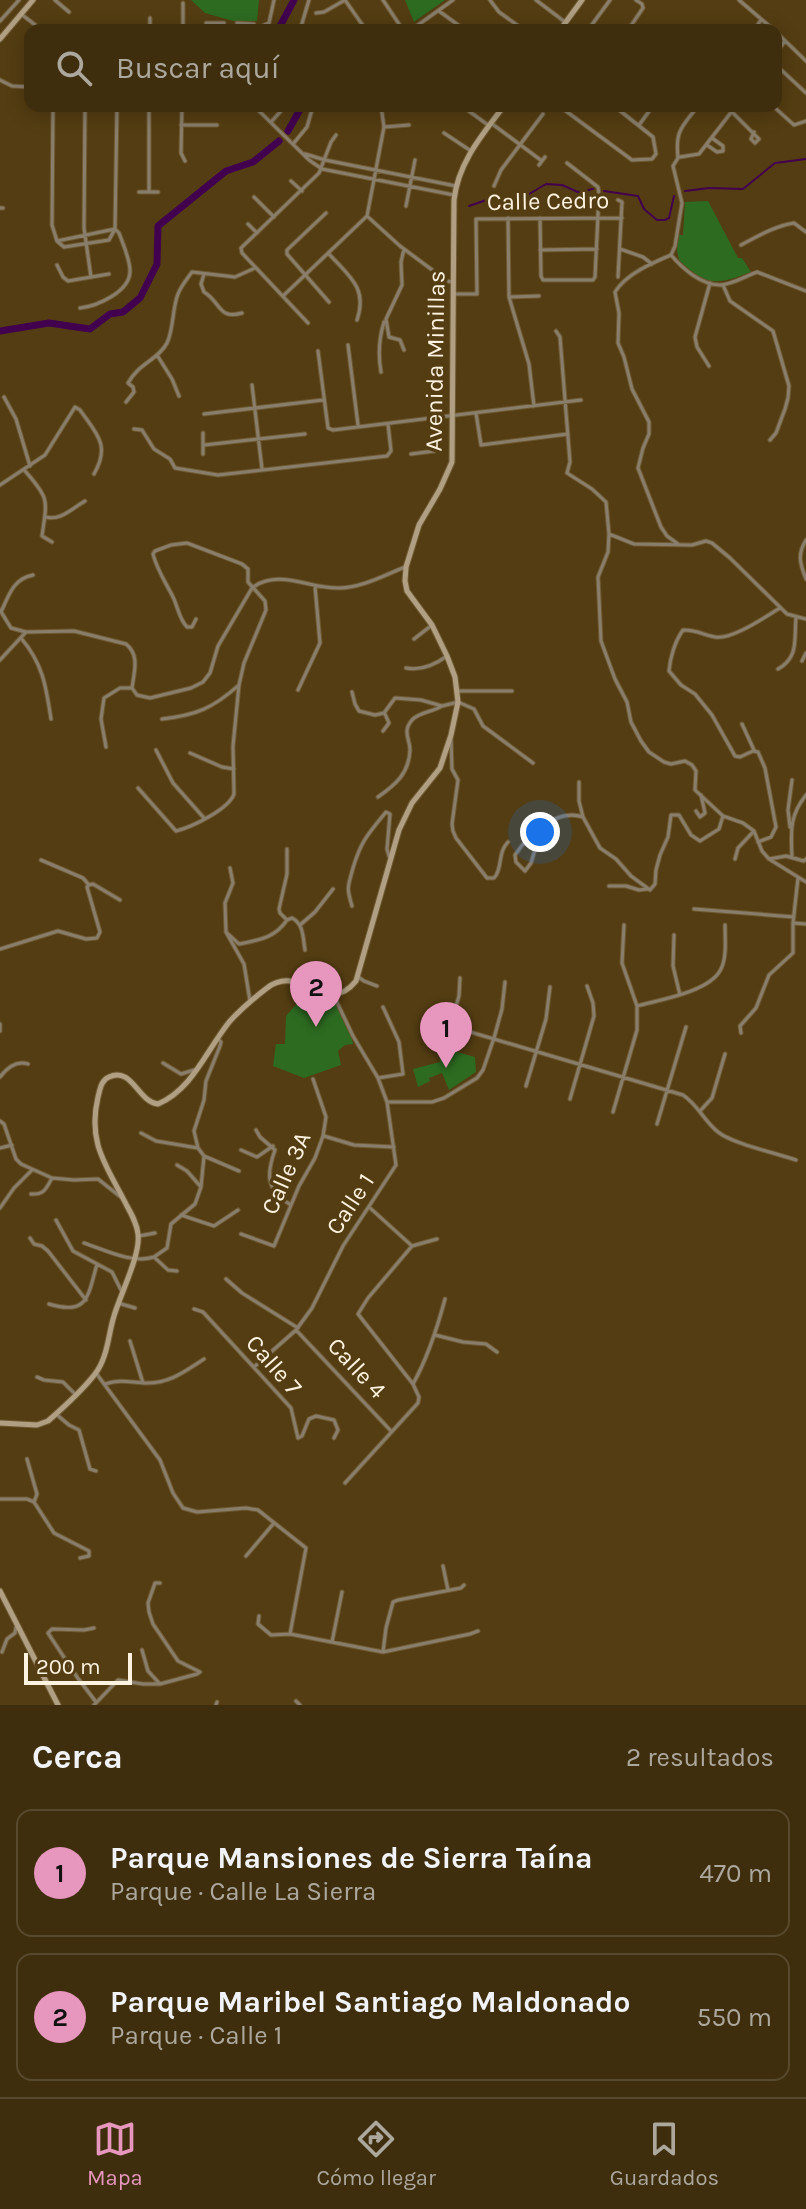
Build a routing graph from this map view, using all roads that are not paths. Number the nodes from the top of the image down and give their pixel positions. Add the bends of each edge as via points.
1 (19, 0) edge
2 (33, 0) edge
3 (55, 0) edge
4 (274, 0) edge
5 (309, 0) edge
6 (383, 0) edge
7 (453, 0) edge
8 (490, 0) edge
9 (536, 0) edge
10 (582, 0) edge
11 (610, 0) edge
12 (636, 0) edge
13 (739, 0) edge
14 (183, 3) dead end
15 (439, 10) junction
16 (69, 12) dead end
17 (316, 13) dead end
18 (21, 14) junction
19 (150, 18) dead end
20 (762, 19) junction
21 (0, 21) edge
22 (566, 22) joint
23 (206, 23) dead end
24 (215, 23) joint
25 (224, 23) dead end
26 (237, 23) dead end
27 (34, 24) edge
28 (150, 24) edge
29 (183, 24) edge
30 (247, 24) joint
31 (254, 24) dead end
32 (267, 24) edge
33 (302, 24) edge
34 (362, 24) edge
35 (399, 24) edge
36 (419, 24) edge
37 (457, 24) edge
38 (516, 24) edge
39 (592, 24) edge
40 (632, 24) edge
41 (758, 24) edge
42 (767, 24) edge
43 (782, 38) edge
44 (0, 39) edge
45 (785, 41) junction
46 (782, 45) edge
47 (806, 61) edge
48 (782, 71) edge
49 (0, 80) edge
50 (24, 87) edge
51 (806, 93) edge
52 (53, 112) edge
53 (85, 112) edge
54 (117, 112) edge
55 (149, 112) edge
56 (182, 112) edge
57 (260, 112) edge
58 (280, 112) edge
59 (311, 112) edge
60 (382, 112) edge
61 (471, 112) edge
62 (499, 112) edge
63 (567, 112) edge
64 (622, 112) edge
65 (649, 112) edge
66 (694, 112) edge
67 (732, 112) joint
68 (780, 112) edge
69 (543, 114) dead end
70 (806, 121) edge
71 (271, 122) junction
72 (490, 124) junction
73 (181, 125) junction
74 (217, 125) dead end
75 (409, 125) dead end
76 (639, 125) junction
77 (384, 127) junction
78 (754, 132) dead end
79 (444, 133) dead end
80 (336, 135) dead end
81 (712, 138) junction
82 (293, 144) junction
83 (520, 145) junction
84 (707, 145) junction
85 (471, 151) junction
86 (305, 154) junction
87 (678, 158) junction
88 (325, 160) junction
89 (415, 160) dead end
90 (185, 161) dead end
91 (542, 161) dead end
92 (567, 163) dead end
93 (322, 169) junction
94 (377, 171) junction
95 (411, 178) junction
96 (375, 180) junction
97 (291, 181) dead end
98 (410, 186) junction
99 (456, 186) junction
100 (494, 186) dead end
101 (302, 191) junction
102 (139, 192) dead end
103 (149, 192) junction
104 (158, 192) dead end
105 (454, 195) junction
106 (254, 197) dead end
107 (618, 200) dead end
108 (406, 206) dead end
109 (326, 213) dead end
110 (367, 216) junction
111 (274, 217) junction
112 (508, 218) junction
113 (540, 218) junction
114 (598, 218) junction
115 (622, 218) junction
116 (248, 224) dead end
117 (115, 229) junction
118 (806, 232) edge
119 (257, 233) junction
120 (84, 235) junction
121 (57, 241) junction
122 (86, 245) junction
123 (741, 245) dead end
124 (404, 249) junction
125 (597, 249) junction
126 (620, 249) junction
127 (540, 250) junction
128 (329, 254) junction
129 (671, 255) junction
130 (652, 264) junction
131 (57, 265) dead end
132 (255, 268) junction
133 (109, 274) dead end
134 (204, 274) junction
135 (306, 275) junction
136 (91, 277) junction
137 (618, 277) dead end
138 (454, 282) junction
139 (710, 283) junction
140 (723, 285) junction
141 (806, 291) edge
142 (454, 294) junction
143 (539, 296) dead end
144 (283, 297) junction
145 (509, 297) junction
146 (329, 302) dead end
147 (80, 308) dead end
148 (242, 313) dead end
149 (386, 319) junction
150 (357, 320) dead end
151 (308, 323) dead end
152 (556, 331) dead end
153 (348, 345) dead end
154 (404, 350) dead end
155 (318, 351) dead end
156 (157, 355) junction
157 (709, 366) dead end
158 (381, 372) dead end
159 (252, 385) dead end
160 (179, 396) dead end
161 (4, 397) dead end
162 (323, 400) junction
163 (581, 400) dead end
164 (126, 402) dead end
165 (566, 402) junction
166 (534, 406) junction
167 (255, 408) junction
168 (476, 413) junction
169 (204, 414) dead end
170 (454, 416) junction
171 (433, 418) junction
172 (388, 424) junction
173 (358, 427) junction
174 (134, 429) dead end
175 (203, 433) dead end
176 (305, 434) dead end
177 (569, 434) junction
178 (259, 439) junction
179 (770, 440) dead end
180 (204, 445) junction
181 (442, 450) dead end
182 (433, 451) junction
183 (203, 454) dead end
184 (411, 454) dead end
185 (182, 460) dead end
186 (30, 466) junction
187 (180, 469) junction
188 (24, 470) junction
189 (263, 471) junction
190 (94, 474) dead end
191 (0, 485) edge
192 (85, 501) dead end
193 (45, 517) junction
194 (609, 534) junction
195 (806, 540) edge
196 (52, 542) dead end
197 (678, 544) junction
198 (406, 567) junction
199 (33, 575) dead end
200 (806, 579) edge
201 (315, 586) junction
202 (252, 588) junction
203 (780, 608) junction
204 (0, 611) edge
205 (796, 618) junction
206 (196, 619) dead end
207 (806, 619) edge
208 (432, 625) junction
209 (26, 632) junction
210 (21, 638) junction
211 (414, 639) dead end
212 (806, 653) edge
213 (447, 656) junction
214 (0, 660) edge
215 (802, 661) dead end
216 (406, 668) dead end
217 (778, 669) dead end
218 (239, 685) junction
219 (132, 688) junction
220 (298, 690) dead end
221 (458, 691) junction
222 (512, 691) dead end
223 (352, 692) dead end
224 (458, 702) junction
225 (442, 706) junction
226 (384, 713) junction
227 (51, 719) dead end
228 (162, 719) dead end
229 (742, 724) dead end
230 (383, 731) dead end
231 (451, 735) junction
232 (106, 747) dead end
233 (156, 750) dead end
234 (754, 750) junction
235 (190, 753) dead end
236 (533, 763) dead end
237 (234, 769) junction
238 (792, 780) dead end
239 (579, 782) dead end
240 (138, 788) dead end
241 (701, 795) junction
242 (806, 795) edge
243 (378, 797) dead end
244 (696, 811) dead end
245 (723, 816) junction
246 (583, 817) junction
247 (204, 818) junction
248 (791, 829) junction
249 (754, 831) junction
250 (508, 842) dead end
251 (758, 842) junction
252 (287, 849) dead end
253 (534, 853) dead end
254 (792, 858) junction
255 (390, 859) junction
256 (735, 859) dead end
257 (769, 859) junction
258 (806, 859) edge
259 (41, 860) dead end
260 (230, 868) dead end
261 (798, 878) junction
262 (806, 882) edge
263 (89, 885) junction
264 (609, 886) dead end
265 (333, 889) dead end
266 (647, 889) junction
267 (120, 900) dead end
268 (352, 906) dead end
269 (694, 909) dead end
270 (794, 917) junction
271 (287, 920) junction
272 (793, 923) junction
273 (806, 924) edge
274 (300, 925) junction
275 (624, 925) dead end
276 (725, 925) dead end
277 (226, 932) junction
278 (674, 935) dead end
279 (0, 949) edge
280 (305, 950) dead end
281 (357, 976) junction
282 (460, 978) dead end
283 (505, 982) dead end
284 (377, 986) dead end
285 (587, 986) dead end
286 (550, 987) dead end
287 (680, 995) junction
288 (334, 996) junction
289 (250, 1003) junction
290 (637, 1006) junction
291 (383, 1007) dead end
292 (0, 1024) edge
293 (686, 1027) dead end
294 (0, 1031) edge
295 (741, 1033) dead end
296 (494, 1038) junction
297 (219, 1040) junction
298 (537, 1051) junction
299 (725, 1054) dead end
300 (163, 1063) dead end
301 (28, 1064) dead end
302 (580, 1064) junction
303 (198, 1069) junction
304 (0, 1077) edge
305 (623, 1077) junction
306 (378, 1078) junction
307 (313, 1079) dead end
308 (526, 1086) dead end
309 (667, 1090) junction
310 (570, 1099) dead end
311 (387, 1102) junction
312 (700, 1111) junction
313 (613, 1112) dead end
314 (0, 1121) edge
315 (657, 1124) dead end
316 (256, 1130) dead end
317 (141, 1133) dead end
318 (323, 1136) junction
319 (12, 1145) junction
320 (273, 1146) junction
321 (394, 1147) junction
322 (0, 1148) edge
323 (198, 1148) junction
324 (241, 1150) dead end
325 (204, 1156) junction
326 (796, 1160) dead end
327 (177, 1165) dead end
328 (32, 1170) junction
329 (239, 1171) dead end
330 (52, 1178) junction
331 (201, 1187) junction
332 (31, 1194) dead end
333 (124, 1199) junction
334 (291, 1205) junction
335 (369, 1207) junction
336 (0, 1208) edge
337 (238, 1210) dead end
338 (180, 1214) junction
339 (56, 1220) dead end
340 (155, 1233) dead end
341 (241, 1234) dead end
342 (139, 1236) junction
343 (30, 1238) dead end
344 (437, 1239) dead end
345 (84, 1243) dead end
346 (412, 1246) junction
347 (154, 1257) junction
348 (134, 1259) junction
349 (97, 1264) junction
350 (177, 1271) dead end
351 (226, 1279) dead end
352 (122, 1292) junction
353 (445, 1299) dead end
354 (86, 1300) junction
355 (118, 1303) junction
356 (49, 1304) dead end
357 (135, 1308) dead end
358 (194, 1309) dead end
359 (297, 1329) junction
360 (435, 1335) junction
361 (130, 1341) dead end
362 (497, 1352) dead end
363 (204, 1359) dead end
364 (254, 1367) junction
365 (96, 1373) junction
366 (37, 1377) dead end
367 (143, 1383) junction
368 (105, 1384) junction
369 (413, 1384) junction
370 (76, 1395) junction
371 (56, 1414) junction
372 (0, 1423) edge
373 (391, 1431) junction
374 (334, 1438) dead end
375 (27, 1459) dead end
376 (96, 1471) dead end
377 (345, 1483) dead end
378 (0, 1499) edge
379 (34, 1502) junction
380 (274, 1523) junction
381 (246, 1556) dead end
382 (80, 1558) dead end
383 (443, 1566) dead end
384 (160, 1583) dead end
385 (464, 1585) dead end
386 (448, 1590) junction
387 (0, 1591) edge
388 (342, 1592) dead end
389 (259, 1616) dead end
390 (16, 1623) junction
391 (94, 1628) dead end
392 (478, 1631) dead end
393 (290, 1634) junction
394 (332, 1642) junction
395 (142, 1650) dead end
396 (2, 1652) dead end
397 (383, 1652) junction
398 (160, 1684) junction
399 (296, 1701) dead end
400 (95, 1704) edge
401 (58, 1705) edge
402 (300, 1705) edge

1 - 21 street
2 - 18 street
3 - 16 street
4 - 32 street
5 - 33 street
6 - 35 street
7 - 15 street
8 - 38 street
9 - 22 street
10 - 22 street
11 - 39 street
12 - 40 street via 643,8
13 - 20 street
14 - 29 street
15 - 36 street
15 - 37 street
17 - 34 street via 345,0
18 - 27 street
18 - 44 street
19 - 28 street
20 - 41 street
20 - 42 street
23 - 24 street
24 - 25 street
26 - 30 street
30 - 31 street
43 - 45 street
45 - 46 street
45 - 47 street
48 - 51 street
49 - 50 street
52 - 121 street via 52,225
53 - 120 street
54 - 117 street
55 - 103 street
56 - 73 street
57 - 71 street
58 - 71 street
59 - 82 street
60 - 77 street
61 - 72 street
62 - 72 street, Avenida Minillas
63 - 76 street via 632,160 652,159 653,137
64 - 76 street
65 - 76 street
66 - 87 street via 678,133
67 - 78 street
67 - 81 street
68 - 70 street via 794,125
69 - 83 street
71 - 82 street
72 - 83 street
72 - 85 street, Avenida Minillas
73 - 74 street
73 - 90 street
75 - 77 street
77 - 94 street
79 - 85 street
80 - 88 street
81 - 84 street
81 - 84 street via 723,151
82 - 86 street
83 - 91 street
83 - 100 street
84 - 87 street via 699,154
85 - 99 street, Avenida Minillas
86 - 88 street
86 - 93 street
87 - 129 street via 673,166 682,203
88 - 93 street
88 - 94 street
89 - 95 street
92 - 114 street via 598,187
93 - 96 street
93 - 101 street
94 - 95 street
94 - 96 street
95 - 98 street
95 - 99 street
96 - 98 street
96 - 110 street
97 - 101 street
98 - 105 street
98 - 108 street
99 - 105 street, Avenida Minillas
101 - 111 street
102 - 103 street
103 - 104 street
105 - 138 street, Avenida Minillas
106 - 111 street
107 - 115 street
109 - 135 street via 287,250
110 - 124 street
110 - 128 street
111 - 119 street
112 - 113 street, Calle Cedro
112 - 142 street, Calle Cedro via 476,219 477,294
112 - 145 street
113 - 114 street, Calle Cedro
113 - 127 street
114 - 115 street, Calle Cedro
114 - 125 street
115 - 126 street
116 - 119 street
117 - 120 street
117 - 122 street via 109,240
117 - 147 street via 130,271 127,283
118 - 123 street via 794,223 784,225
119 - 132 street via 241,248
120 - 121 street
120 - 122 street
121 - 122 street via 64,247
122 - 136 street
124 - 138 street
124 - 149 street via 402,285
125 - 127 street
125 - 127 street via 593,280 543,280
126 - 130 street
126 - 137 street
128 - 135 street
128 - 150 street via 358,286 362,306
129 - 130 street
129 - 139 street
130 - 197 street via 615,292 618,343 649,422 638,468 661,527
131 - 136 street via 68,281
132 - 134 street via 235,277
132 - 144 street
133 - 136 street
134 - 148 street via 204,292 220,310
134 - 156 street via 192,272 178,293 169,337
135 - 144 street
135 - 146 street
138 - 142 street, Avenida Minillas
139 - 140 street
139 - 157 street via 695,337
140 - 141 street via 757,272
140 - 179 street via 730,301 773,331 789,386
142 - 170 street, Avenida Minillas
143 - 145 street
144 - 151 street
145 - 166 street via 529,364
149 - 154 street via 389,337 400,340
149 - 158 street via 380,335
152 - 165 street
153 - 173 street
155 - 162 street
156 - 160 street
156 - 164 street via 128,383 134,392
159 - 167 street
161 - 186 street
162 - 167 street
162 - 173 street via 328,428
163 - 165 street
165 - 166 street
165 - 177 street
166 - 168 street
167 - 169 street
167 - 178 street
168 - 170 street
168 - 177 street via 481,445
170 - 171 street
170 - 198 street, Avenida Minillas via 452,462 419,525
171 - 172 street
171 - 182 street
172 - 173 street
172 - 189 street via 387,456
174 - 187 street via 142,430 154,449
175 - 180 street
176 - 178 street
177 - 194 street via 567,473 606,502
178 - 180 street
178 - 189 street
180 - 183 street
181 - 182 street
182 - 184 street
185 - 187 street
186 - 188 street
186 - 190 street via 45,455 75,407 101,442
187 - 189 street via 218,475
188 - 191 street
188 - 193 street via 45,497
192 - 193 street via 60,518
193 - 196 street via 42,536
194 - 197 street via 634,544
194 - 241 street via 598,577 601,641 641,741 664,762 692,765 695,790
195 - 200 street via 799,556
197 - 203 street via 712,543
198 - 201 street via 353,587
198 - 208 street via 407,591
199 - 204 street via 14,583
201 - 202 street via 284,579
201 - 220 street via 320,643
202 - 206 street via 242,564 187,543 155,551 155,564 183,623 192,627
202 - 218 street via 266,610
202 - 219 street via 203,682 150,698
203 - 205 street
203 - 234 street via 723,637 683,630 670,660 669,671 707,709 735,756
204 - 209 street via 11,628
205 - 207 street
205 - 217 street via 792,657
208 - 211 street
208 - 213 street
209 - 210 street
209 - 219 street via 74,631 126,644 136,661
210 - 214 street
210 - 227 street via 41,666
212 - 215 street
213 - 216 street via 415,670
213 - 221 street
218 - 228 street via 206,710
218 - 237 street
219 - 232 street via 120,688 104,698
221 - 222 street
221 - 224 street
223 - 226 street via 359,711
224 - 225 street
224 - 231 street
224 - 236 street via 474,709 483,726
225 - 226 street via 395,698
225 - 243 street via 410,722 403,773
226 - 230 street via 389,723
229 - 234 street
231 - 250 street via 452,769 458,780 452,824 456,838 487,878 498,874
231 - 255 street via 440,768 403,821
233 - 247 street via 173,783
234 - 251 street via 765,768 776,827 771,837
235 - 237 street
237 - 247 street via 232,800
238 - 248 street
239 - 246 street
240 - 247 street via 173,829 180,831
241 - 244 street via 705,813 700,817
241 - 245 street
242 - 248 street via 794,812
245 - 249 street
245 - 266 street via 719,829 700,841 679,815 671,815 655,884
246 - 253 street via 575,814 547,823 521,846 516,862 525,871
246 - 266 street via 600,848
248 - 254 street
249 - 251 street
249 - 256 street
251 - 257 street
252 - 271 street via 279,909
254 - 257 street
254 - 258 street
255 - 268 street via 386,812 357,851 347,886
255 - 281 street
257 - 261 street
259 - 263 street
260 - 277 street
261 - 262 street
261 - 270 street
263 - 267 street
263 - 279 street via 97,938 58,931
264 - 266 street
265 - 274 street
269 - 270 street
270 - 272 street
271 - 274 street via 296,919
271 - 277 street via 268,938 239,944
272 - 273 street
272 - 295 street via 793,953 769,975
274 - 280 street
275 - 290 street via 622,963
276 - 287 street via 721,971
277 - 289 street via 244,964
278 - 287 street via 673,966
281 - 284 street
281 - 288 street via 347,991
282 - 296 street via 450,1026
283 - 296 street
285 - 302 street via 594,1016
286 - 298 street
287 - 290 street
288 - 289 street via 283,981
288 - 306 street, Calle 1
289 - 297 street
290 - 305 street via 637,1030
291 - 306 street via 399,1042 403,1074
292 - 294 street
293 - 309 street
296 - 298 street
296 - 311 street via 483,1070 465,1086 432,1102
297 - 303 street
297 - 323 street via 194,1131
298 - 302 street
298 - 308 street
299 - 312 street via 712,1098
300 - 303 street via 181,1074
301 - 304 street via 14,1064
302 - 305 street
302 - 310 street
303 - 333 street via 170,1099 158,1104 118,1075 100,1087 94,1134
305 - 309 street
305 - 313 street
306 - 311 street, Calle 1
307 - 318 street, Calle 3A via 326,1117
309 - 312 street via 693,1101
309 - 315 street
311 - 321 street, Calle 1
312 - 326 street via 725,1137
314 - 319 street
316 - 320 street
317 - 323 street
318 - 321 street via 354,1145
318 - 334 street, Calle 3A
319 - 322 street
319 - 328 street via 16,1159
320 - 324 street via 257,1157
320 - 334 street via 272,1189
321 - 335 street, Calle 1 via 396,1165
323 - 325 street
325 - 329 street
325 - 331 street
327 - 331 street
328 - 330 street
328 - 336 street
330 - 332 street via 45,1192
330 - 333 street via 98,1179
331 - 338 street via 195,1204
333 - 342 street
334 - 341 street, Calle 3A via 274,1246
335 - 346 street
335 - 359 street, Calle 1
337 - 338 street via 214,1226
338 - 347 street via 171,1224 167,1248
339 - 349 street via 73,1251
340 - 342 street
342 - 348 street
343 - 354 street via 48,1251
344 - 346 street
345 - 348 street
346 - 369 street via 358,1314
347 - 348 street
347 - 350 street
348 - 352 street
349 - 352 street via 112,1272
349 - 354 street
351 - 359 street, Calle 4
352 - 355 street
353 - 360 street
354 - 356 street via 65,1309
355 - 357 street
355 - 365 street
358 - 364 street, Calle 7 via 203,1312
359 - 364 street, Calle 1
359 - 373 street, Calle 4
360 - 362 street via 486,1344
360 - 369 street
361 - 367 street
363 - 367 street via 174,1379
364 - 374 street, Calle 7 via 291,1408 298,1438 316,1416 334,1420
365 - 368 street
365 - 370 street
366 - 370 street via 63,1382
367 - 368 street
368 - 380 street via 160,1460 183,1508 246,1508
369 - 373 street via 418,1403
370 - 371 street
371 - 372 street via 37,1425
371 - 376 street via 79,1430 90,1469
373 - 377 street
375 - 379 street via 37,1494
378 - 379 street
379 - 382 street via 54,1533 89,1551
380 - 381 street
380 - 393 street via 306,1548
383 - 386 street
384 - 398 street via 155,1583 148,1603 153,1624 178,1661 200,1672
385 - 386 street
386 - 397 street via 393,1602
387 - 390 street
388 - 394 street
389 - 393 street via 258,1624 268,1634
390 - 396 street
390 - 401 street
391 - 400 street via 48,1633
392 - 397 street
393 - 394 street
394 - 397 street
395 - 398 street via 148,1671
398 - 400 street via 118,1680
399 - 402 street

